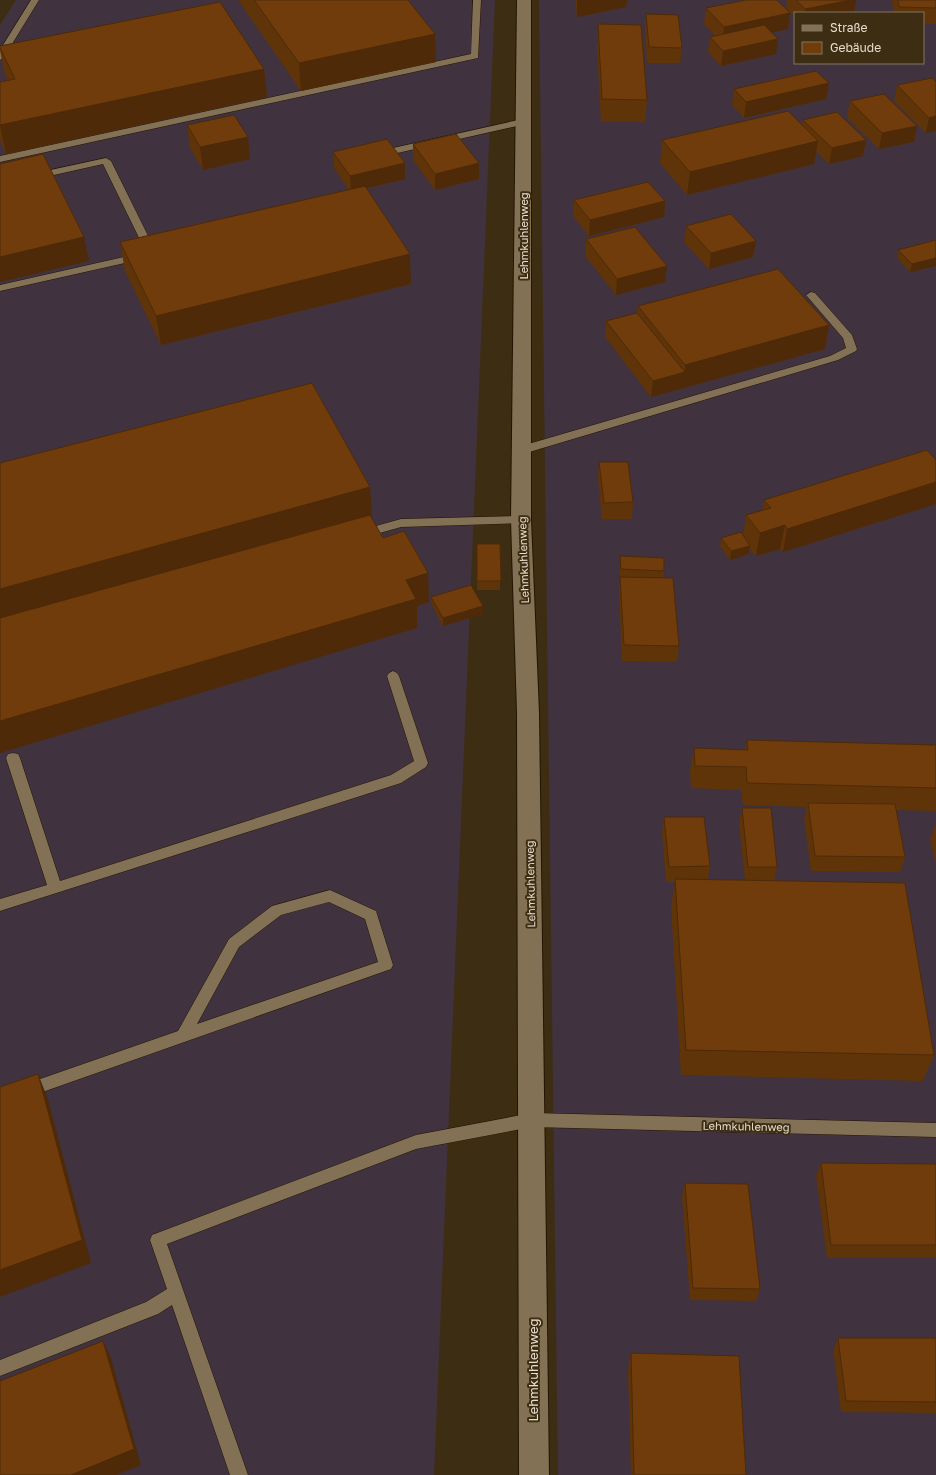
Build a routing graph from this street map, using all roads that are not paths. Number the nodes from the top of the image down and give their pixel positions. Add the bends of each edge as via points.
1 (35, 0) edge
2 (477, 0) edge
3 (524, 0) edge
4 (0, 58) edge
5 (523, 122) junction
6 (393, 151) edge
7 (0, 159) edge
8 (0, 184) edge
9 (0, 288) edge
10 (811, 295) dead end
11 (522, 450) junction
12 (521, 520) junction
13 (348, 538) edge
14 (392, 676) dead end
15 (13, 758) dead end
16 (55, 888) junction
17 (0, 905) edge
18 (184, 1035) junction
19 (0, 1100) edge
20 (532, 1120) junction
21 (936, 1130) edge
22 (176, 1293) junction
23 (0, 1368) edge
24 (239, 1475) edge
25 (534, 1475) edge

1 - 4 lane
2 - 7 lane via 475,56
3 - 5 street, Lehmkuhlenweg
5 - 6 lane
5 - 11 street, Lehmkuhlenweg
8 - 9 lane via 106,161 152,254
10 - 11 lane via 848,337 852,349 834,358
11 - 12 street, Lehmkuhlenweg
12 - 13 lane via 401,523
12 - 20 street, Lehmkuhlenweg via 528,714
14 - 16 lane via 421,763 396,779
15 - 16 lane
16 - 17 lane
18 - 18 lane via 234,943 277,910 330,896 371,915 386,965
18 - 19 lane
20 - 21 lane, Lehmkuhlenweg
20 - 22 lane via 416,1142 158,1240
20 - 25 street, Lehmkuhlenweg
22 - 23 lane via 152,1308
22 - 24 lane

